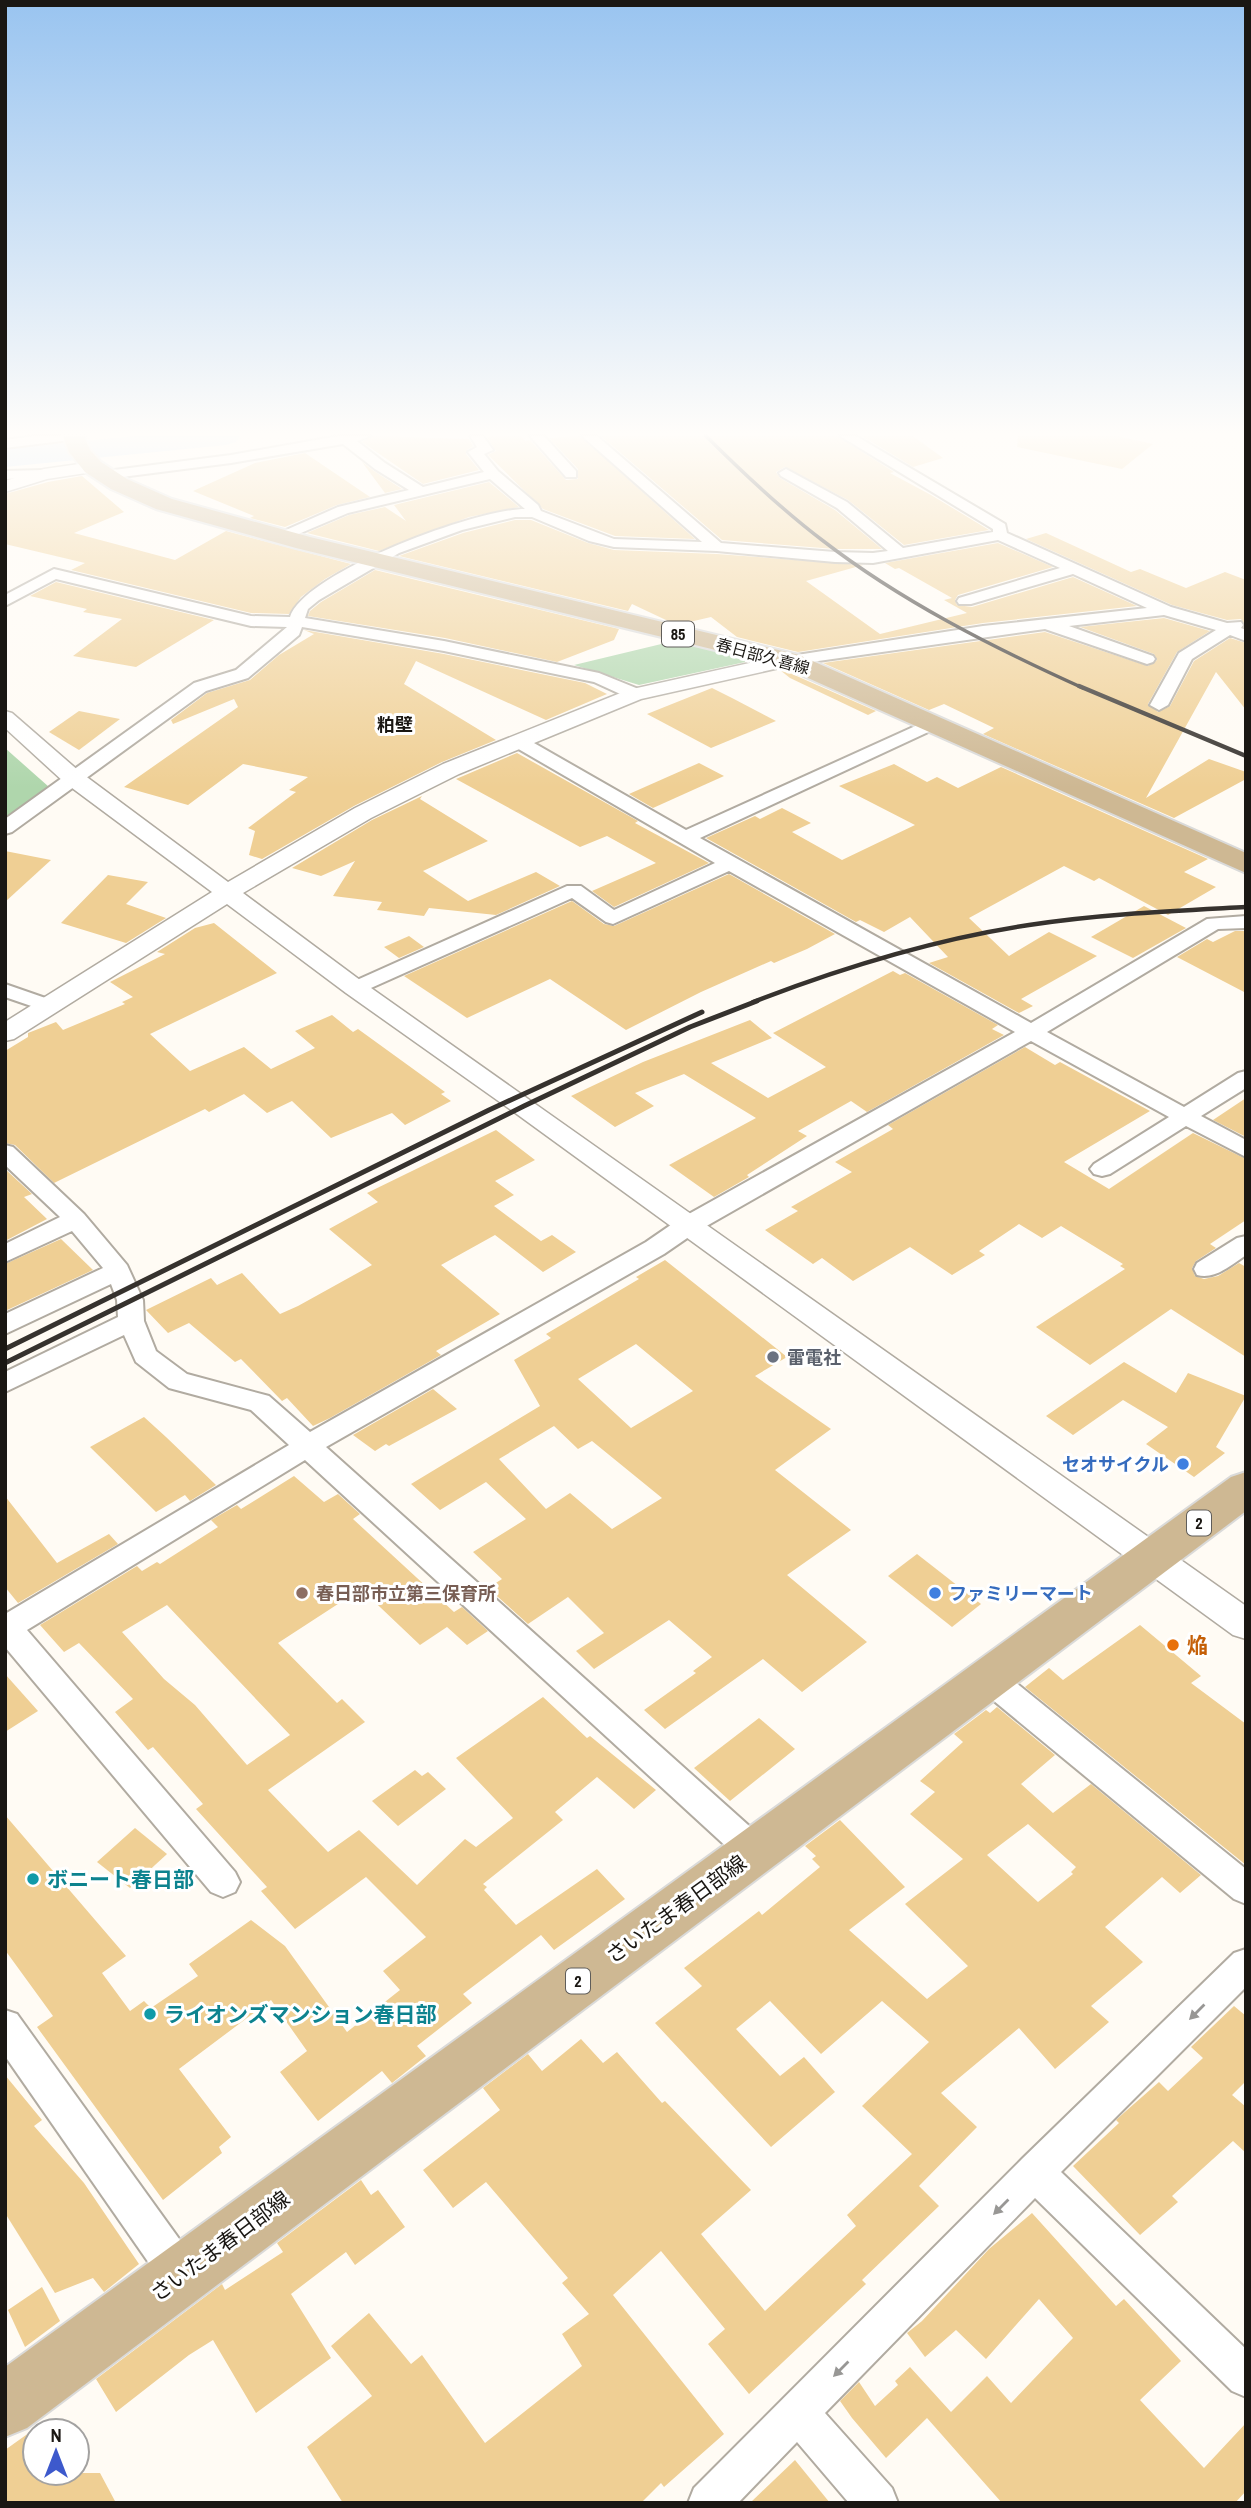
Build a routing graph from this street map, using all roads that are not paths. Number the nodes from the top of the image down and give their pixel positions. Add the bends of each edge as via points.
1 (345, 553) edge
2 (391, 553) edge
3 (788, 553) edge
4 (900, 553) edge
5 (1038, 553) edge
6 (373, 560) junction
7 (1073, 569) junction
8 (5, 601) edge
9 (965, 601) dead end
10 (1165, 610) junction
11 (1246, 620) edge
12 (298, 622) junction
13 (1046, 623) junction
14 (1228, 628) junction
15 (1246, 636) edge
16 (1147, 659) dead end
17 (790, 660) junction
18 (635, 694) junction
19 (1159, 705) dead end
20 (5, 717) edge
21 (933, 723) junction
22 (521, 743) junction
23 (72, 777) junction
24 (5, 828) edge
25 (686, 838) junction
26 (730, 863) junction
27 (1246, 864) edge
28 (226, 893) junction
29 (1246, 922) edge
30 (355, 988) junction
31 (5, 990) edge
32 (47, 1005) junction
33 (1031, 1032) junction
34 (5, 1033) edge
35 (1246, 1078) edge
36 (1187, 1117) junction
37 (1246, 1150) edge
38 (5, 1152) edge
39 (1102, 1169) dead end
40 (76, 1219) junction
41 (687, 1226) junction
42 (1246, 1244) edge
43 (5, 1254) edge
44 (1206, 1269) dead end
45 (118, 1271) junction
46 (131, 1321) junction
47 (5, 1325) edge
48 (5, 1383) edge
49 (310, 1445) junction
50 (1246, 1488) edge
51 (1152, 1558) junction
52 (1246, 1625) edge
53 (6, 1628) edge
54 (988, 1678) junction
55 (754, 1851) junction
56 (223, 1882) dead end
57 (1246, 1889) edge
58 (1243, 1972) edge
59 (5, 2026) edge
60 (1035, 2172) junction
61 (181, 2275) junction
62 (1246, 2376) edge
63 (5, 2406) edge
64 (798, 2413) junction
65 (709, 2503) edge
66 (877, 2503) edge

1 - 6 main road, 春日部久喜線 / 85
2 - 6 street
3 - 4 street via 873,558
5 - 7 street
6 - 12 street via 313,597 301,607
6 - 17 main road, 春日部久喜線 / 85
7 - 9 street
7 - 10 street
8 - 12 street via 54,573 251,621
10 - 13 street
10 - 14 street
11 - 14 street
12 - 18 street via 573,672
12 - 23 street via 293,632 242,674 200,687
13 - 16 street
13 - 17 street
14 - 15 street
14 - 19 street via 1185,656
17 - 18 street
17 - 21 main road, 春日部久喜線 / 85
18 - 22 street
20 - 23 street
21 - 25 street
21 - 27 main road, 春日部久喜線 / 85
22 - 25 street
22 - 28 street via 451,769 363,813
23 - 24 street
23 - 28 street
25 - 26 street
26 - 30 street via 613,918 574,890
26 - 33 street
28 - 30 street
28 - 32 street
29 - 33 street via 1214,923
30 - 41 street
31 - 32 street
32 - 34 street
33 - 36 street
33 - 41 street
35 - 36 street
36 - 37 street
36 - 39 street
38 - 40 street
40 - 43 street
40 - 45 street
41 - 49 street
41 - 51 street
42 - 44 street
45 - 46 street via 130,1300
45 - 47 street
46 - 48 street
46 - 49 street via 145,1356 178,1381 260,1403
49 - 53 street
49 - 55 street
50 - 51 main road, さいたま春日部線 / 2
51 - 52 street
51 - 54 main road, さいたま春日部線 / 2
53 - 56 street
54 - 55 main road, さいたま春日部線 / 2
54 - 57 street
55 - 61 main road, さいたま春日部線 / 2
58 -> 60 street
59 - 61 street
60 - 62 street
60 -> 64 street
61 - 63 main road, さいたま春日部線 / 2
64 - 65 street
64 - 66 street

